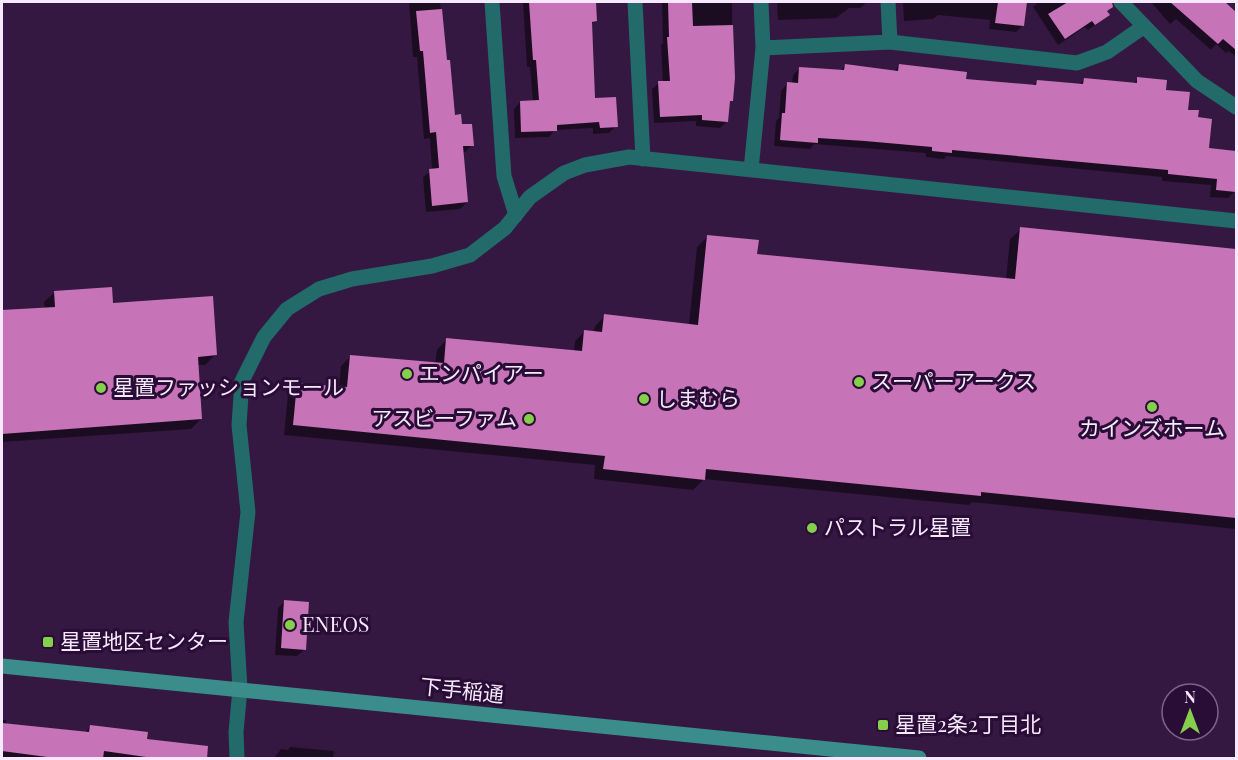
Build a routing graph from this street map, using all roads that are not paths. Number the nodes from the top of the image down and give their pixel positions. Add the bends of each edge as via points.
1 (492, 2) edge
2 (635, 2) edge
3 (760, 2) edge
4 (888, 2) edge
5 (1120, 2) edge
6 (1143, 27) junction
7 (890, 42) junction
8 (763, 48) junction
9 (1236, 107) edge
10 (643, 159) junction
11 (751, 170) junction
12 (516, 214) junction
13 (1236, 221) edge
14 (2, 666) edge
15 (240, 689) junction
16 (237, 759) edge
17 (919, 759) edge

1 - 12 street via 504,176
2 - 10 street
3 - 8 street
4 - 7 street
5 - 6 street
6 - 7 street via 1107,52 1077,63
6 - 9 street via 1197,81
7 - 8 street
8 - 11 street
10 - 11 street
10 - 12 street via 629,157 564,173 530,197
11 - 13 street
12 - 15 street via 505,228 470,255 319,289 287,309 264,337 242,381 239,425 248,512 236,622
14 - 15 street, 下手稲通
15 - 16 street
15 - 17 street, 下手稲通

